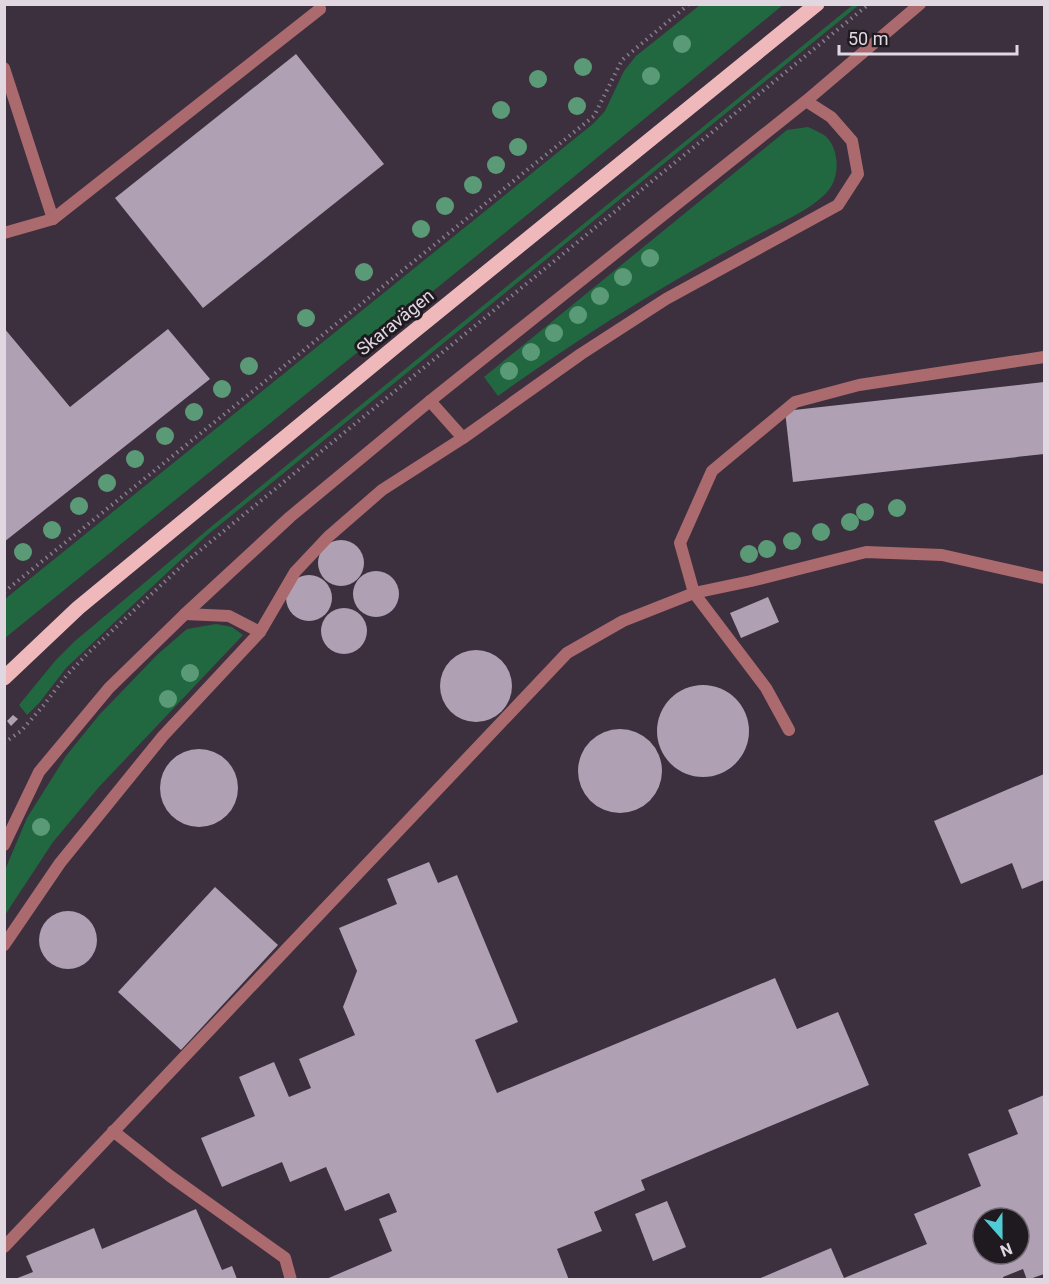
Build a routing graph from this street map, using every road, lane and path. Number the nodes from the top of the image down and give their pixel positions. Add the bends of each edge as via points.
1 (319, 4) edge
2 (689, 4) edge
3 (816, 4) edge
4 (869, 4) edge
5 (920, 4) edge
6 (4, 68) edge
7 (806, 101) junction
8 (53, 219) junction
9 (4, 233) edge
10 (1044, 357) edge
11 (430, 401) junction
12 (463, 438) junction
13 (1044, 578) edge
14 (4, 592) edge
15 (694, 593) junction
16 (184, 614) junction
17 (260, 632) junction
18 (4, 678) edge
19 (789, 730) dead end
20 (4, 743) edge
21 (4, 845) edge
22 (4, 945) edge
23 (113, 1131) junction
24 (4, 1247) edge
25 (291, 1280) edge

1 - 8 street via 320,9
2 - 14 path via 622,60 594,116
3 - 18 main road, Skaravägen via 78,608
4 - 20 path via 187,561 88,653 21,730
5 - 7 street
6 - 8 street
7 - 11 street
7 - 12 street via 831,117 852,141 858,174 838,205 666,299
8 - 9 street
10 - 15 street via 859,385 795,402 712,471 680,543
11 - 12 street
11 - 16 street via 290,518
12 - 17 street via 382,490 328,537 295,572
13 - 15 street via 942,555 866,552
15 - 19 street via 766,688
15 - 23 street via 623,621 567,653
16 - 17 street via 229,616
16 - 21 street via 109,688 39,772
17 - 22 street via 156,745 60,863
23 - 24 street
23 - 25 street via 285,1258

